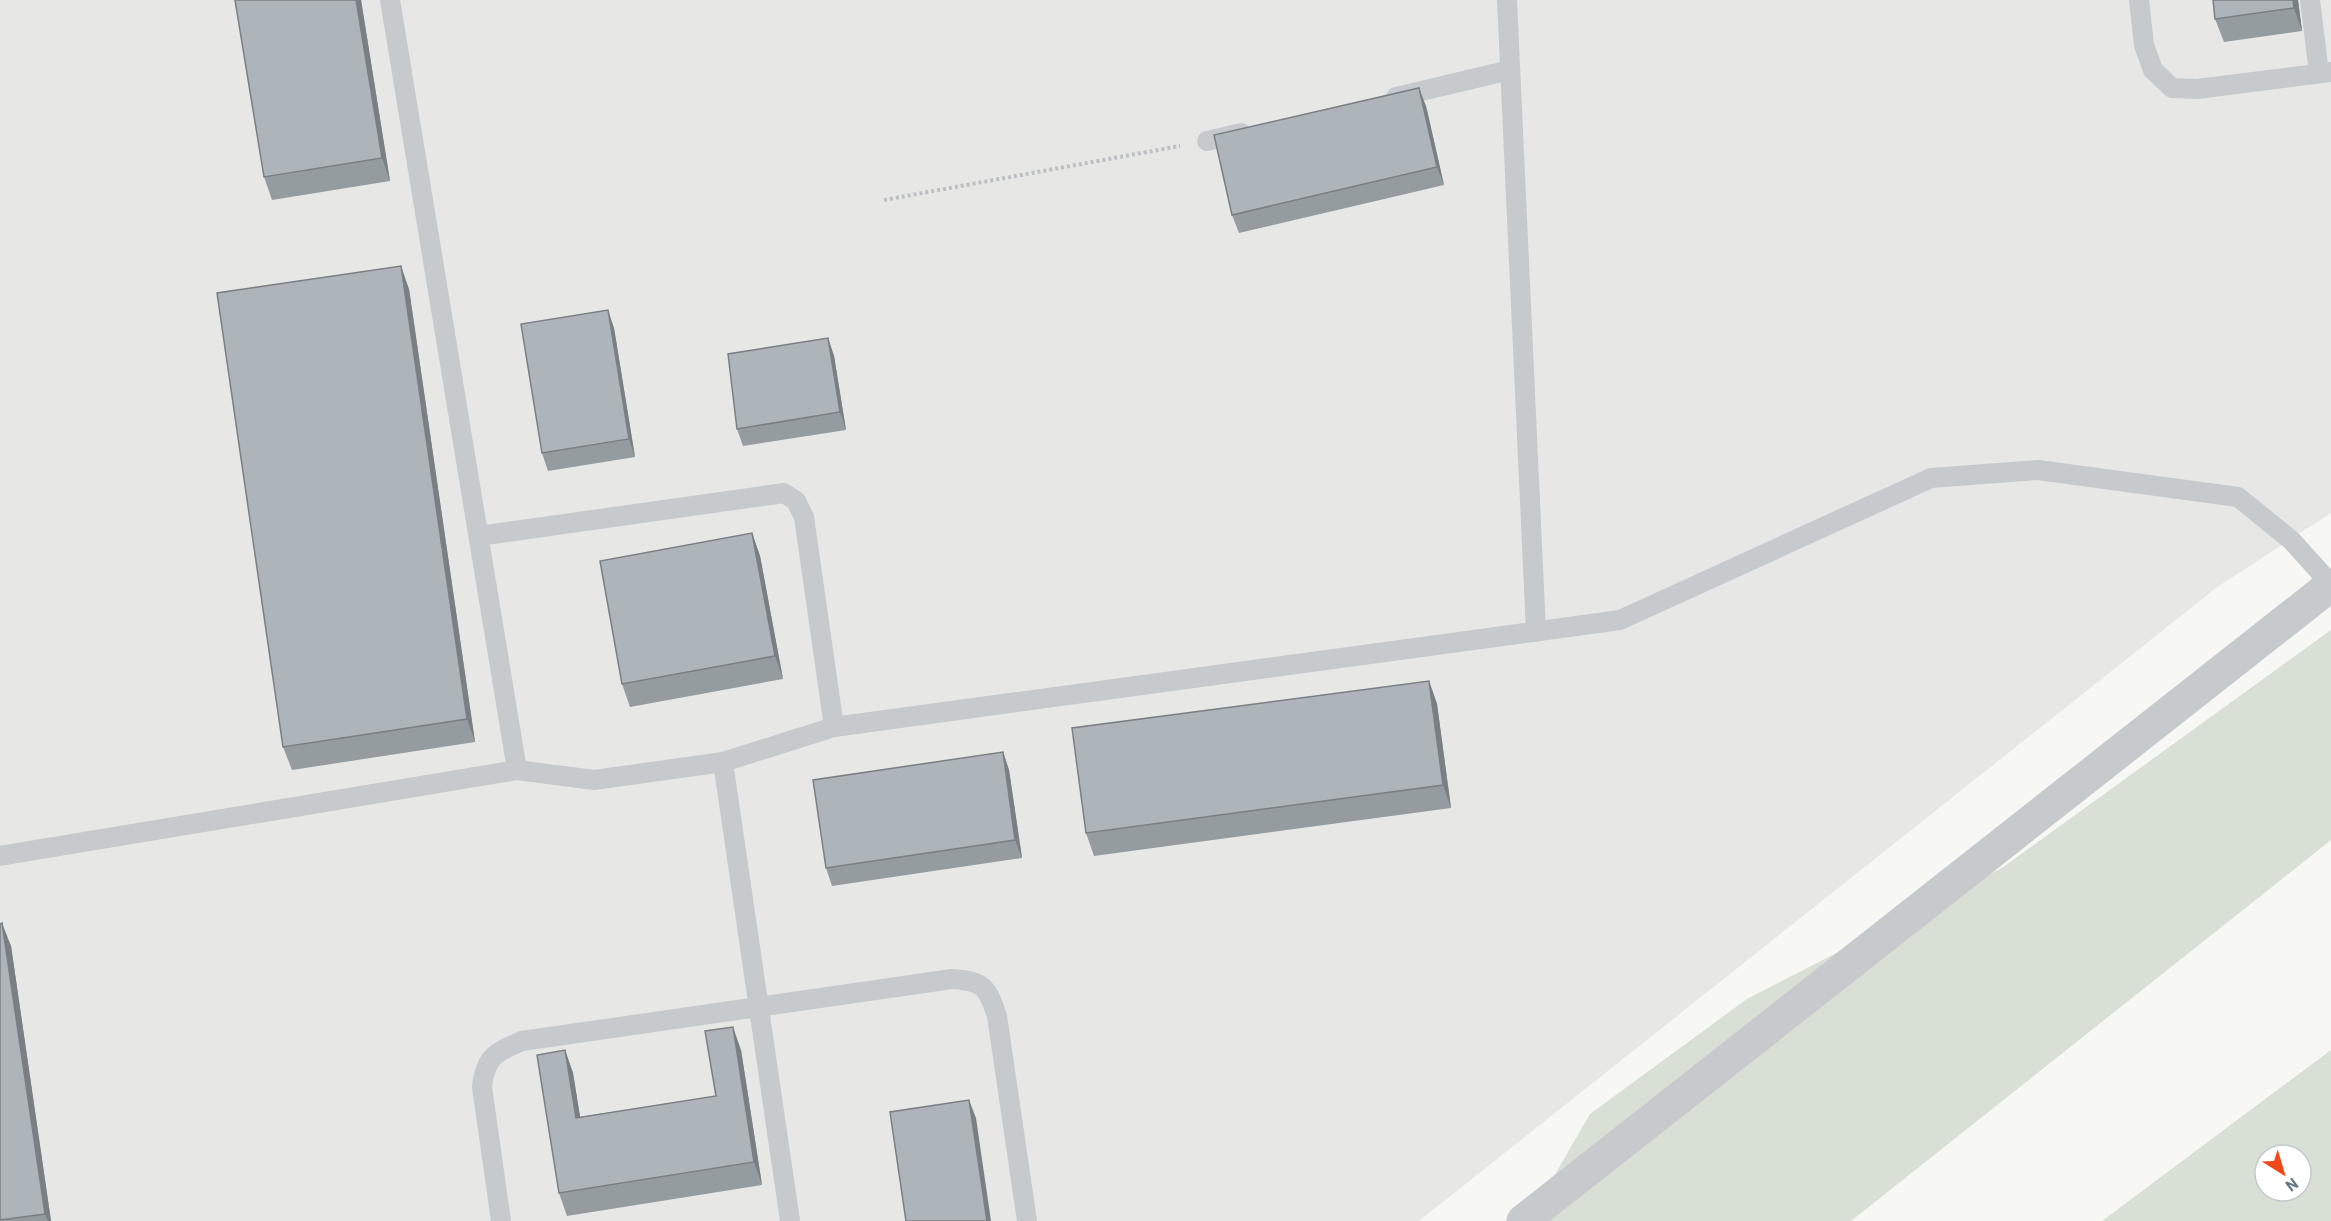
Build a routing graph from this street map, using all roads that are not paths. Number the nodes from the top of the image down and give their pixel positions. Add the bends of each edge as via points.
1 (390, 0) edge
2 (1507, 0) edge
3 (2139, 0) edge
4 (2310, 0) edge
5 (1510, 70) junction
6 (2325, 72) edge
7 (1382, 100) edge
8 (1254, 130) edge
9 (1207, 141) road end
10 (479, 536) junction
11 (2331, 585) edge
12 (1536, 632) junction
13 (834, 727) junction
14 (723, 762) junction
15 (517, 770) junction
16 (0, 855) edge
17 (759, 1007) junction
18 (501, 1221) edge
19 (790, 1221) edge
20 (1027, 1221) edge
21 (1523, 1221) edge

1 - 10 lane
2 - 5 lane
3 - 6 lane via 2144,45 2153,70 2172,88 2197,89
4 - 6 lane
5 - 7 lane
5 - 12 lane
8 - 9 lane
10 - 13 lane via 784,493 796,501 804,517
10 - 15 lane
11 - 12 lane via 2291,540 2238,497 2038,470 1931,478 1620,620
11 - 21 street
12 - 13 lane
13 - 14 lane
14 - 15 lane via 594,780
14 - 17 lane
15 - 16 lane
17 - 18 lane via 522,1041 498,1052 484,1069 482,1087
17 - 19 lane
17 - 20 lane via 951,979 974,980 990,993 998,1016

